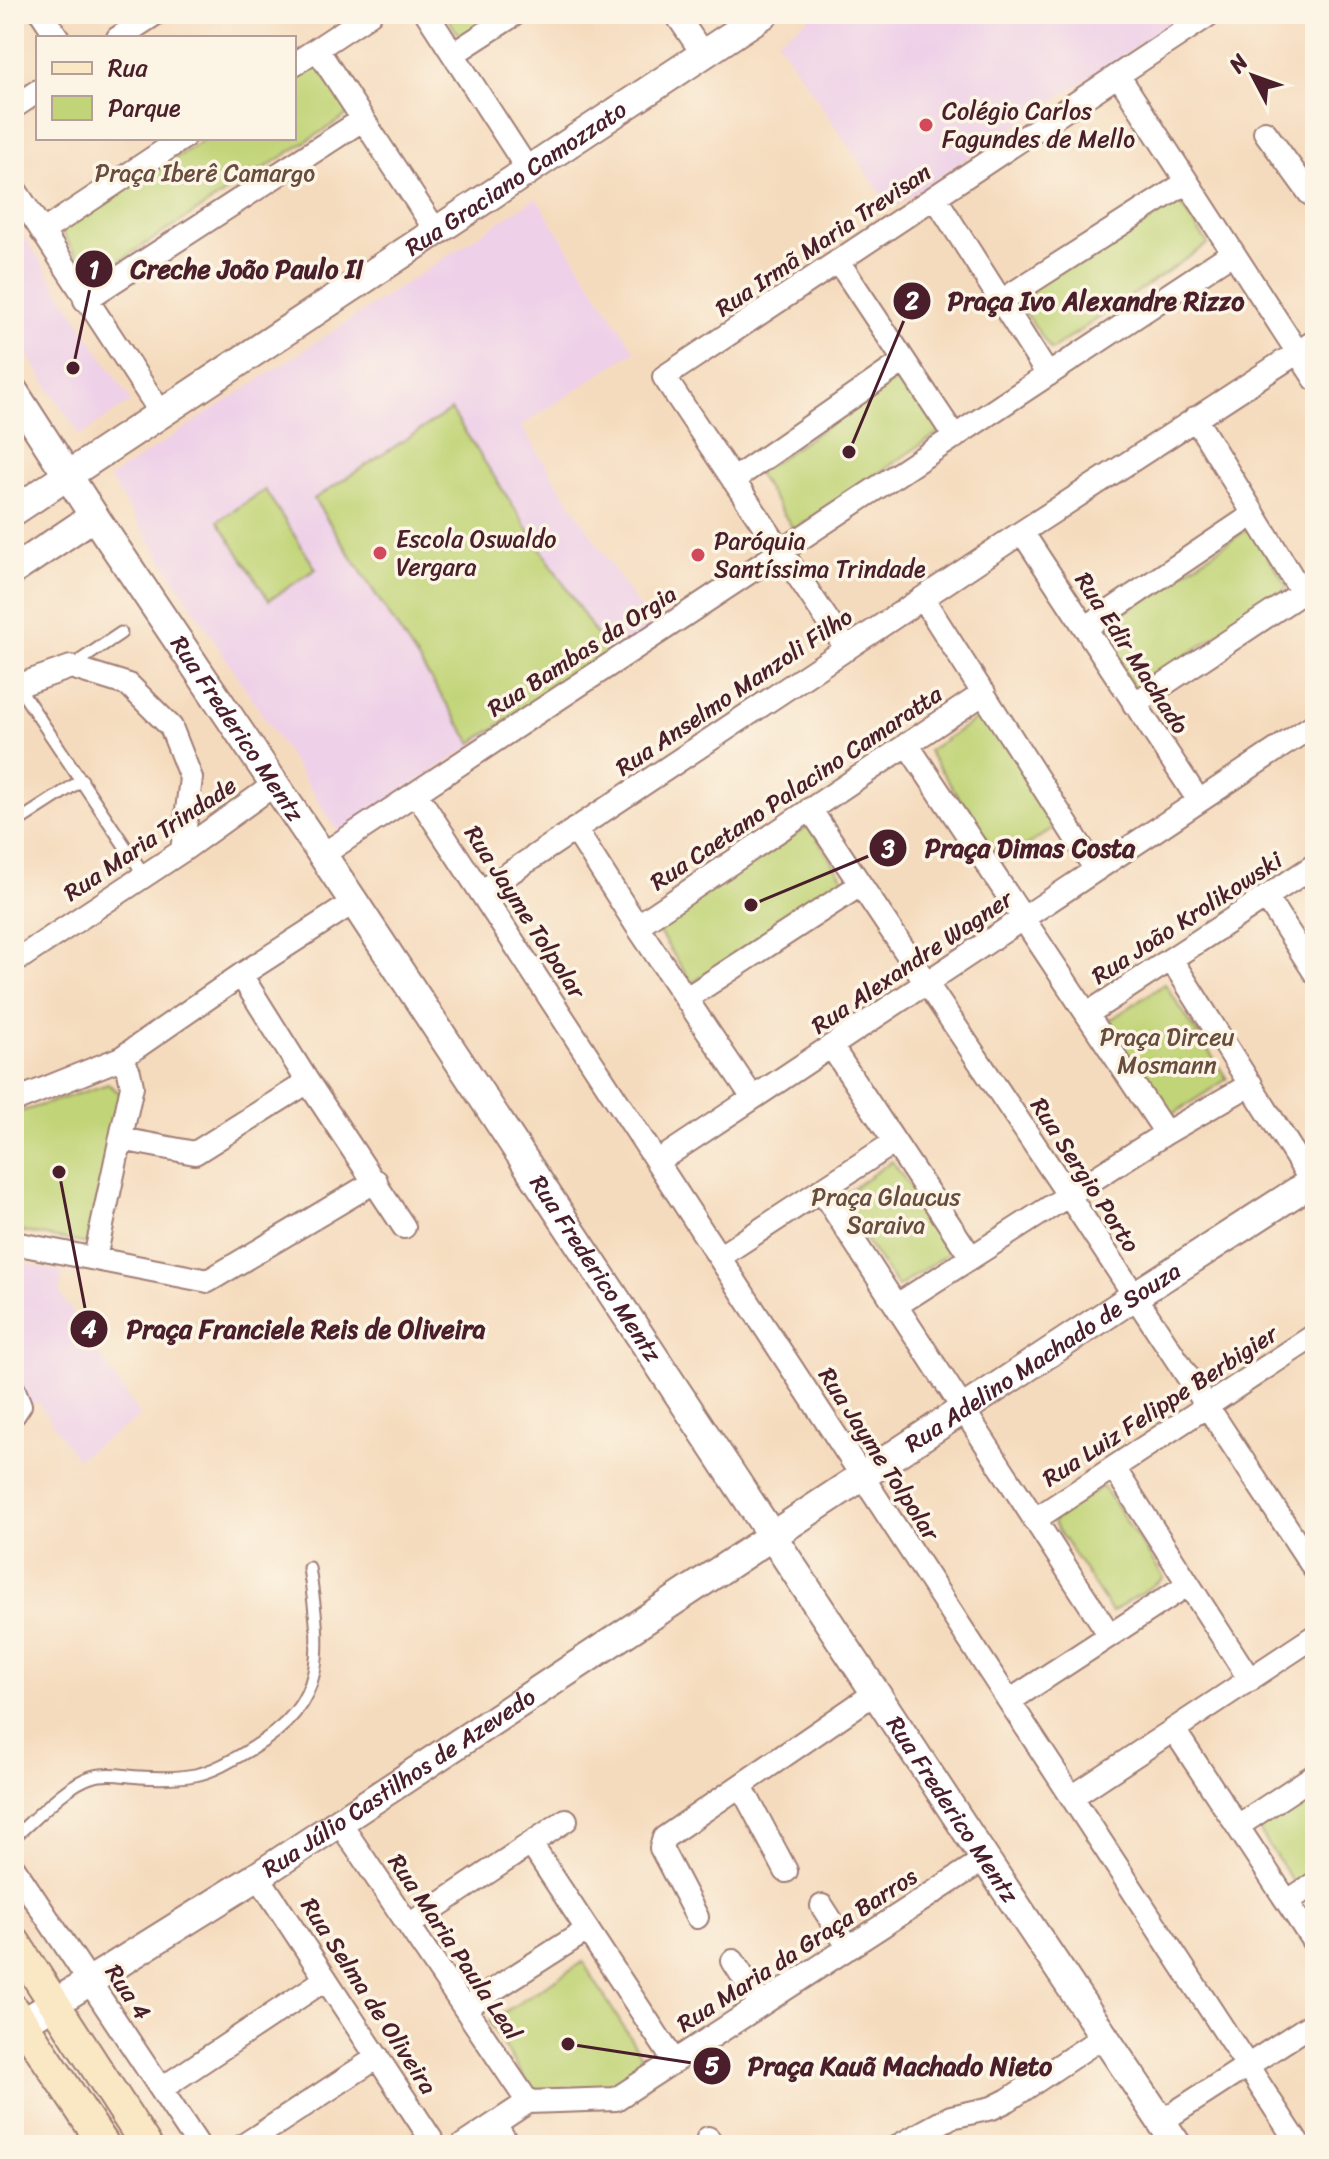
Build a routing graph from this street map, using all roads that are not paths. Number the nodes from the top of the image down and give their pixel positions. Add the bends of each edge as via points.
1 (42, 14) edge
2 (155, 14) edge
3 (370, 14) edge
4 (427, 14) edge
5 (515, 14) edge
6 (676, 14) edge
7 (764, 14) edge
8 (1210, 14) edge
9 (57, 36) edge
10 (121, 36) edge
11 (317, 49) junction
12 (453, 54) junction
13 (703, 54) junction
14 (296, 63) edge
15 (1118, 75) junction
16 (36, 92) edge
17 (14, 107) edge
18 (362, 120) junction
19 (1265, 132) dead end
20 (180, 140) edge
21 (528, 170) junction
22 (1187, 182) junction
23 (14, 188) edge
24 (1315, 196) edge
25 (935, 197) junction
26 (436, 231) junction
27 (42, 232) junction
28 (1232, 253) junction
29 (838, 261) junction
30 (85, 300) junction
31 (1001, 301) junction
32 (1306, 346) edge
33 (904, 361) junction
34 (1048, 375) junction
35 (1315, 379) edge
36 (14, 392) edge
37 (161, 413) junction
38 (1195, 418) junction
39 (955, 437) junction
40 (68, 475) junction
41 (733, 480) junction
42 (14, 511) edge
43 (1254, 514) junction
44 (94, 516) junction
45 (1022, 532) junction
46 (781, 551) junction
47 (14, 570) edge
48 (1309, 588) edge
49 (923, 599) junction
50 (1085, 628) junction
51 (121, 633) dead end
52 (847, 649) junction
53 (71, 667) junction
54 (16, 686) edge
55 (984, 693) junction
56 (1134, 704) junction
57 (1315, 724) edge
58 (907, 744) junction
59 (82, 780) junction
60 (275, 784) junction
61 (416, 793) junction
62 (1199, 801) junction
63 (810, 809) junction
64 (14, 824) edge
65 (575, 829) junction
66 (182, 851) junction
67 (322, 855) junction
68 (1315, 865) edge
69 (1096, 870) junction
70 (145, 876) junction
71 (860, 885) junction
72 (481, 892) junction
73 (1266, 897) junction
74 (354, 902) junction
75 (1024, 918) junction
76 (637, 926) junction
77 (15, 959) edge
78 (1171, 959) junction
79 (1315, 973) edge
80 (241, 975) junction
81 (927, 983) junction
82 (687, 998) junction
83 (1087, 1014) junction
84 (831, 1046) junction
85 (121, 1058) junction
86 (308, 1082) junction
87 (1251, 1084) junction
88 (753, 1098) junction
89 (14, 1101) edge
90 (1166, 1133) junction
91 (121, 1139) junction
92 (893, 1143) junction
93 (657, 1162) junction
94 (376, 1181) junction
95 (1314, 1183) edge
96 (821, 1190) junction
97 (1069, 1196) junction
98 (404, 1227) dead end
99 (14, 1243) edge
100 (719, 1257) junction
101 (971, 1257) junction
102 (95, 1258) junction
103 (1133, 1297) junction
104 (897, 1305) junction
105 (1313, 1341) edge
106 (1206, 1407) junction
107 (962, 1410) junction
108 (1114, 1468) junction
109 (863, 1478) junction
110 (1034, 1520) junction
111 (772, 1537) junction
112 (309, 1568) dead end
113 (1315, 1570) edge
114 (1187, 1585) junction
115 (1109, 1634) junction
116 (1315, 1636) edge
117 (1250, 1680) junction
118 (875, 1693) junction
119 (1011, 1700) junction
120 (1174, 1730) junction
121 (1315, 1775) edge
122 (741, 1786) junction
123 (1072, 1797) junction
124 (566, 1820) dead end
125 (339, 1822) junction
126 (1238, 1826) junction
127 (14, 1837) edge
128 (531, 1844) junction
129 (985, 1859) junction
130 (14, 1868) edge
131 (786, 1871) dead end
132 (258, 1876) junction
133 (1315, 1883) edge
134 (1288, 1901) junction
135 (822, 1906) dead end
136 (697, 1917) dead end
137 (409, 1925) junction
138 (587, 1930) junction
139 (14, 1941) edge
140 (1315, 1944) edge
141 (849, 1948) junction
142 (733, 1961) dead end
143 (326, 1979) junction
144 (89, 1981) junction
145 (54, 2003) junction
146 (761, 2005) junction
147 (465, 2008) junction
148 (18, 2017) edge
149 (1315, 2022) edge
150 (1104, 2036) junction
151 (378, 2057) junction
152 (674, 2061) junction
153 (1248, 2065) junction
154 (161, 2089) junction
155 (115, 2097) junction
156 (528, 2102) junction
157 (85, 2117) junction
158 (1162, 2121) junction
159 (495, 2124) junction
160 (104, 2145) edge
161 (146, 2145) edge
162 (198, 2145) edge
163 (244, 2145) edge
164 (435, 2145) edge
165 (463, 2145) edge
166 (508, 2145) edge
167 (900, 2145) edge
168 (1177, 2145) edge
169 (1299, 2145) edge

1 - 9 street
2 - 10 street
3 - 11 street
4 - 12 street
5 - 12 street
6 - 13 street
7 - 13 street, Rua Graciano Camozzato
8 - 15 street, Rua Irmã Maria Trevisan
11 - 14 street
11 - 18 street
12 - 21 street
13 - 21 street, Rua Graciano Camozzato
15 - 22 street
15 - 25 street, Rua Irmã Maria Trevisan
16 - 17 street
18 - 26 street
18 - 30 street
19 - 24 street
20 - 27 street
21 - 26 street, Rua Graciano Camozzato
22 - 28 street
22 - 31 street
23 - 27 street
25 - 29 street, Rua Irmã Maria Trevisan
25 - 31 street
26 - 37 street, Rua Graciano Camozzato
27 - 30 street
28 - 32 street
28 - 34 street, Rua Bambas da Orgia
29 - 33 street
29 - 41 street, Rua Irmã Maria Trevisan via 664,377
30 - 37 street
31 - 34 street
32 - 35 street
32 - 38 street, Rua Anselmo Manzoli Filho
33 - 39 street
33 - 41 street
34 - 39 street, Rua Bambas da Orgia
36 - 40 street, Rua Frederico Mentz
37 - 40 street, Rua Graciano Camozzato
38 - 43 street
38 - 45 street, Rua Anselmo Manzoli Filho
39 - 46 street, Rua Bambas da Orgia
40 - 42 street, Rua Graciano Camozzato
40 - 44 street, Rua Frederico Mentz
41 - 46 street
43 - 48 street
43 - 50 street
44 - 47 street
44 - 60 street, Rua Frederico Mentz
45 - 49 street, Rua Anselmo Manzoli Filho
45 - 50 street, Rua Edir Machado
46 - 52 street
46 - 61 street, Rua Bambas da Orgia
48 - 56 street
49 - 52 street, Rua Anselmo Manzoli Filho
49 - 55 street
50 - 56 street, Rua Edir Machado
51 - 53 lane
52 - 65 street, Rua Anselmo Manzoli Filho
53 - 54 street
53 - 66 street via 129,685 171,727 191,778
54 - 59 lane
55 - 58 street, Rua Caetano Palacino Camaratta
55 - 69 street
56 - 62 street, Rua Edir Machado
57 - 62 street, Rua Alexandre Wagner
58 - 63 street, Rua Caetano Palacino Camaratta
58 - 75 street
59 - 64 lane
59 - 70 lane
60 - 66 street, Rua Maria Trindade
60 - 67 street, Rua Frederico Mentz
61 - 67 street, Rua Bambas da Orgia
61 - 72 street, Rua Jayme Tolpolar
62 - 69 street, Rua Alexandre Wagner
63 - 71 street, Rua Sergio Porto
63 - 76 street, Rua Caetano Palacino Camaratta
65 - 72 street, Rua Anselmo Manzoli Filho
65 - 76 street
66 - 70 street, Rua Maria Trindade
67 - 74 street, Rua Frederico Mentz
68 - 73 street, Rua João Krolikowski
69 - 75 street, Rua Alexandre Wagner
70 - 77 street, Rua Maria Trindade
71 - 81 street, Rua Sergio Porto
71 - 82 street
72 - 93 street, Rua Jayme Tolpolar
73 - 78 street, Rua João Krolikowski
73 - 79 street
74 - 80 street
74 - 111 street, Rua Frederico Mentz
75 - 81 street, Rua Alexandre Wagner
75 - 83 street
76 - 82 street
78 - 83 street, Rua João Krolikowski
78 - 87 street
80 - 85 street
80 - 86 street
81 - 84 street, Rua Alexandre Wagner
81 - 97 street, Rua Sergio Porto
82 - 88 street
83 - 90 street
84 - 88 street, Rua Alexandre Wagner
84 - 92 street
85 - 89 street
85 - 91 street via 132,1086
86 - 91 street via 195,1153
86 - 94 street
87 - 90 street
87 - 95 street
88 - 93 street, Rua Alexandre Wagner
90 - 97 street
91 - 102 street
92 - 96 street
92 - 101 street
93 - 100 street, Rua Jayme Tolpolar
94 - 98 street
94 - 102 street via 208,1281
95 - 103 street, Rua Adelino Machado de Souza
96 - 100 street
96 - 104 street
97 - 101 street
97 - 103 street, Rua Sergio Porto
99 - 102 street
100 - 109 street, Rua Jayme Tolpolar
101 - 104 street
103 - 106 street, Rua Sergio Porto
103 - 107 street, Rua Adelino Machado de Souza
104 - 107 street
105 - 106 street, Rua Luiz Felippe Berbigier
106 - 108 street, Rua Luiz Felippe Berbigier
106 - 113 street, Rua Sergio Porto
107 - 109 street, Rua Adelino Machado de Souza
107 - 110 street
108 - 110 street, Rua Luiz Felippe Berbigier
108 - 114 street
109 - 111 street, Rua Adelino Machado de Souza
109 - 119 street, Rua Jayme Tolpolar
110 - 115 street
111 - 118 street, Rua Frederico Mentz
111 - 125 street, Rua Júlio Castilhos de Azevedo
112 - 127 lane via 317,1649 313,1681 298,1710 271,1737 196,1775 90,1777
114 - 115 street
114 - 117 street
115 - 119 street
116 - 117 street
117 - 120 street
118 - 122 street
118 - 129 street, Rua Frederico Mentz
119 - 123 street, Rua Jayme Tolpolar
120 - 123 street
120 - 126 street
121 - 126 street
122 - 131 street
122 - 136 street via 664,1838 661,1848
123 - 153 street, Rua Jayme Tolpolar
124 - 128 street
125 - 132 street, Rua Júlio Castilhos de Azevedo
125 - 137 street, Rua Maria Paula Leal
126 - 134 street
128 - 137 street
128 - 138 street
129 - 141 street, Rua Maria da Graça Barros
129 - 150 street, Rua Frederico Mentz
130 - 144 street, Rua 4
132 - 143 street, Rua Selma de Oliveira
132 - 144 street, Rua Júlio Castilhos de Azevedo
133 - 134 street
134 - 140 street
135 - 141 street
137 - 147 street, Rua Maria Paula Leal
138 - 147 street
138 - 152 street
139 - 145 main road
141 - 146 street, Rua Maria da Graça Barros
142 - 146 street
143 - 151 street, Rua Selma de Oliveira
143 - 154 street
144 - 145 street, Rua Júlio Castilhos de Azevedo
144 - 154 street, Rua 4
145 - 148 street, Rua Júlio Castilhos de Azevedo
145 - 155 main road
146 - 152 street, Rua Maria da Graça Barros
147 - 156 street, Rua Maria Paula Leal
148 - 157 main road
149 - 153 street
150 - 158 street, Rua Frederico Mentz
150 - 167 street via 1008,2100 951,2117
151 - 163 street
151 - 164 street, Rua Selma de Oliveira
152 - 156 street, Rua Maria da Graça Barros via 616,2099
153 - 158 street
153 - 169 street, Rua Jayme Tolpolar
154 - 162 street, Rua 4
155 - 157 main road
155 - 161 main road
156 - 159 street
157 - 160 main road
158 - 168 street, Rua Frederico Mentz
159 - 165 street
159 - 166 street

